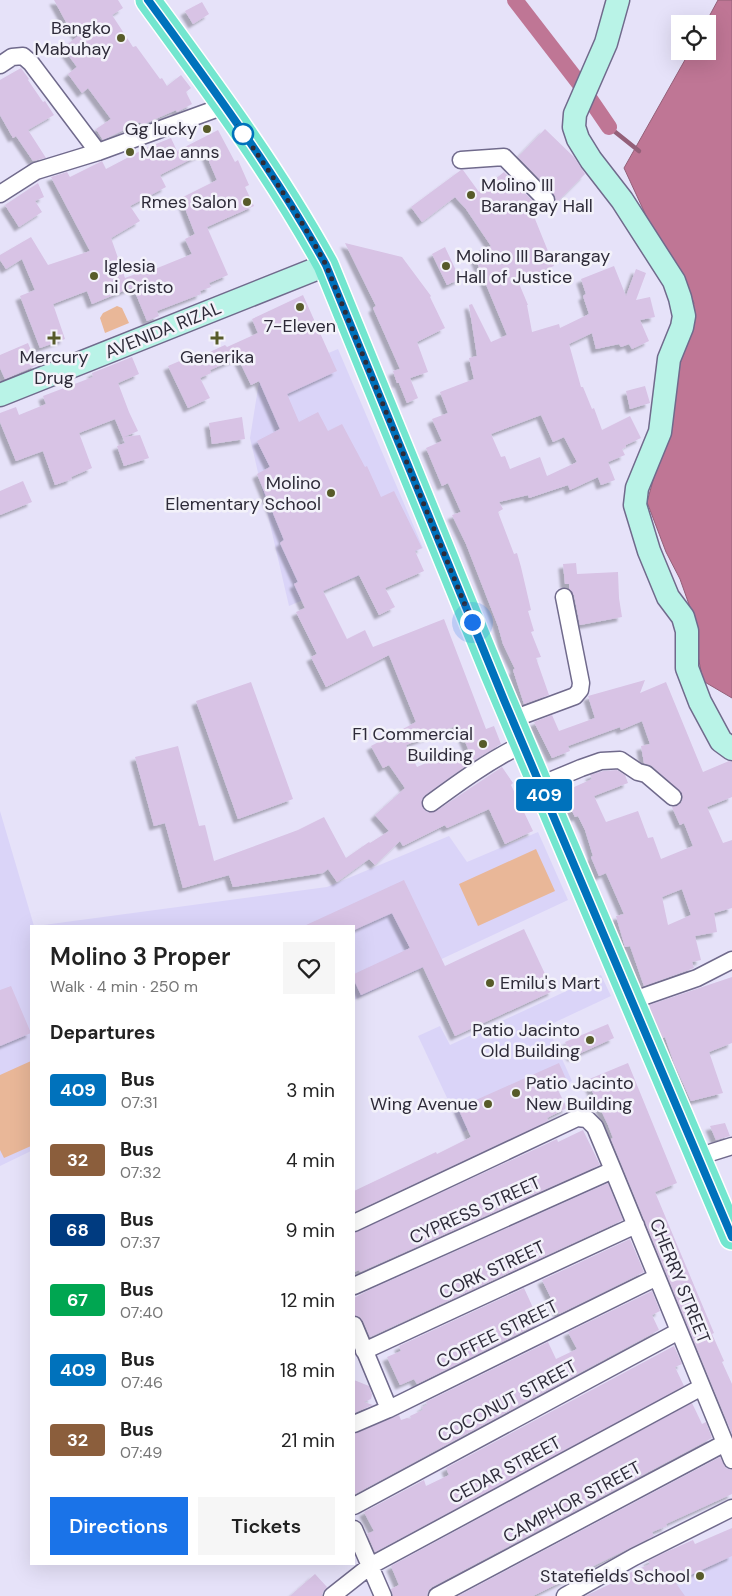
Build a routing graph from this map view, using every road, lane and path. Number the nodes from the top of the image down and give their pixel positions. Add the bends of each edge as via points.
1 (148, 0) edge
2 (618, 0) edge
3 (0, 65) edge
4 (224, 106) junction
5 (98, 152) junction
6 (461, 160) dead end
7 (0, 194) edge
8 (546, 200) dead end
9 (326, 265) junction
10 (0, 395) edge
11 (564, 597) dead end
12 (512, 719) junction
13 (523, 744) junction
14 (732, 749) edge
15 (540, 785) junction
16 (673, 796) dead end
17 (431, 803) dead end
18 (732, 960) edge
19 (631, 1001) junction
20 (732, 1146) edge
21 (697, 1156) junction
22 (613, 1170) junction
23 (355, 1223) edge
24 (636, 1226) junction
25 (732, 1237) edge
26 (657, 1277) junction
27 (355, 1286) edge
28 (355, 1328) edge
29 (679, 1331) junction
30 (364, 1351) junction
31 (702, 1387) junction
32 (390, 1409) junction
33 (355, 1424) edge
34 (725, 1443) junction
35 (732, 1460) edge
36 (355, 1505) edge
37 (732, 1508) edge
38 (355, 1531) edge
39 (370, 1566) junction
40 (332, 1596) edge
41 (383, 1596) edge
42 (437, 1596) edge
43 (565, 1596) edge

1 - 4 main road
2 - 14 street via 606,43 576,114 574,127 591,160 622,200 674,281 680,298 684,316 669,359 660,432 637,488 635,505 668,597 683,617 688,631 687,668 721,741
3 - 5 street via 12,57 23,56 31,63
4 - 5 street
4 - 9 main road via 282,189
5 - 7 street via 36,172
6 - 8 street via 504,156
9 - 10 street, AVENIDA RIZAL
9 - 12 main road
11 - 12 street via 580,690 575,696
12 - 13 main road
13 - 15 main road
13 - 17 street via 470,774
15 - 16 street via 601,761 620,760 646,774
15 - 19 main road
18 - 19 street via 697,978
19 - 21 main road
20 - 21 street
21 - 25 main road
22 - 23 street, CHERRY STREET via 595,1127 587,1119 577,1118
22 - 24 street, CHERRY STREET
22 - 27 street, CYPRESS STREET
24 - 26 street, CHERRY STREET
24 - 30 street, CORK STREET
26 - 29 street, CHERRY STREET
26 - 32 street, COFFEE STREET
28 - 30 street
29 - 31 street, CHERRY STREET
29 - 36 street, COCONUT STREET
30 - 32 street
31 - 34 street, CHERRY STREET
31 - 39 street, CEDAR STREET
32 - 33 street, COFFEE STREET
34 - 35 street, CHERRY STREET
34 - 42 street, CAMPHOR STREET
37 - 43 street
38 - 39 street
39 - 40 street, CEDAR STREET
39 - 41 street

